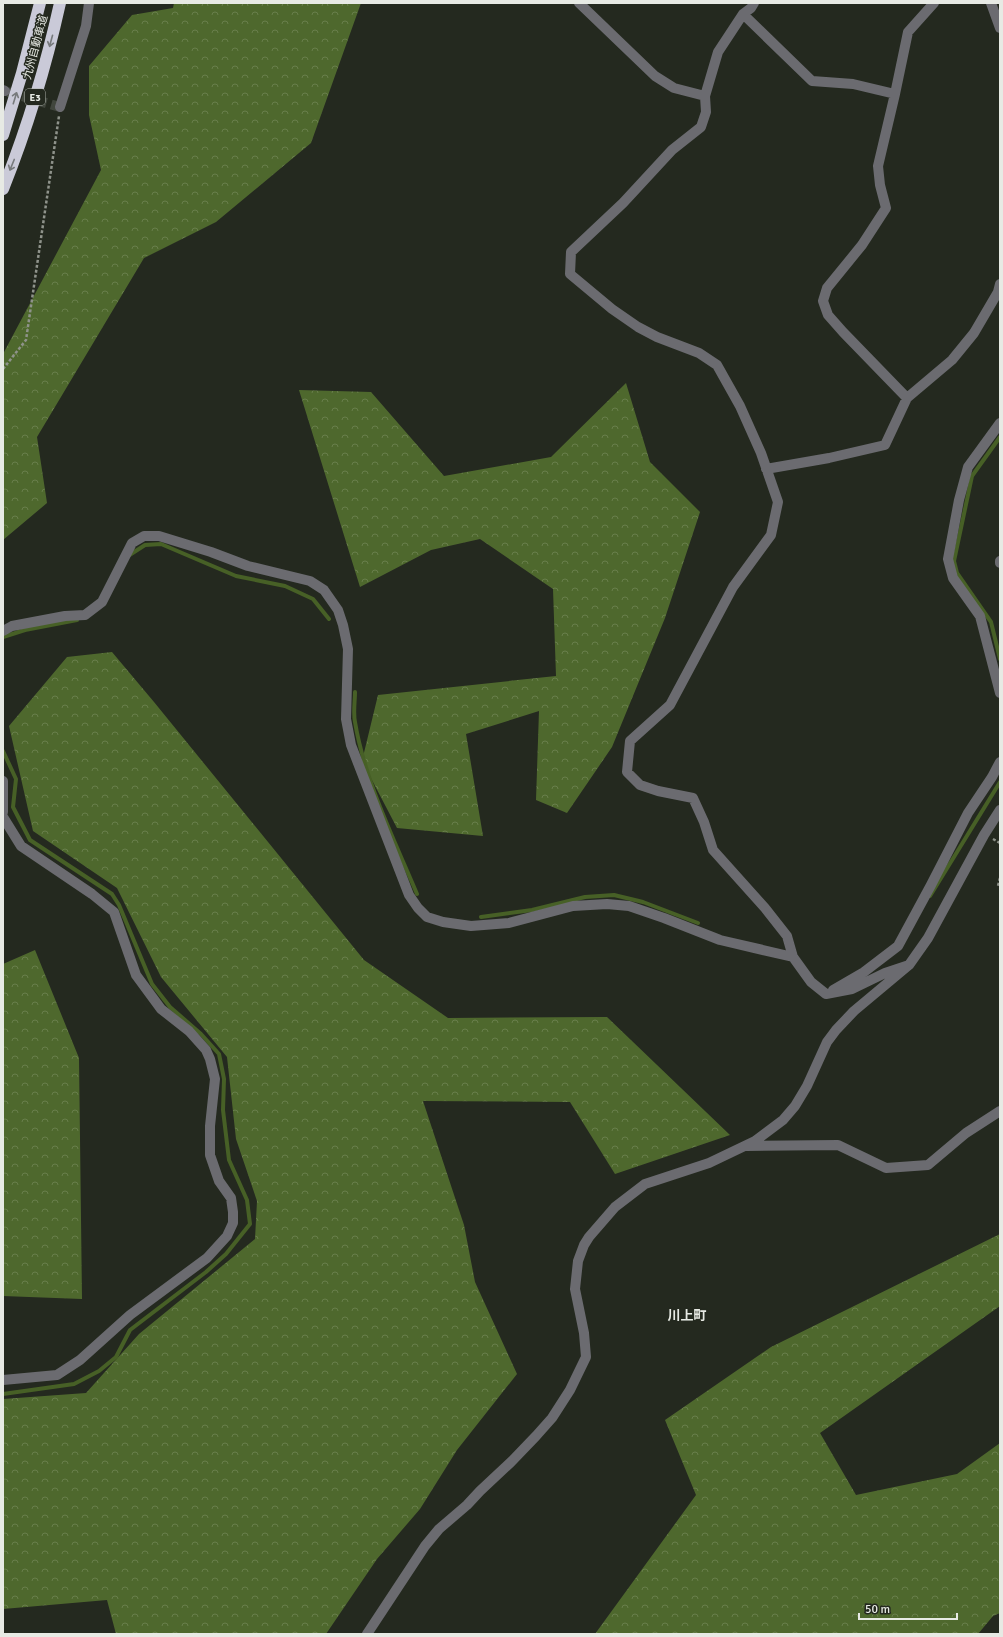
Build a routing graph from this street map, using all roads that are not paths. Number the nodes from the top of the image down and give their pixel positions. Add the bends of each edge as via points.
1 (40, 3) edge
2 (60, 3) edge
3 (89, 3) edge
4 (579, 3) edge
5 (754, 3) edge
6 (934, 3) edge
7 (994, 5) edge
8 (743, 14) junction
9 (1000, 28) edge
10 (895, 94) junction
11 (705, 96) junction
12 (60, 107) road end
13 (3, 135) edge
14 (3, 189) edge
15 (1000, 284) edge
16 (907, 398) junction
17 (1000, 423) edge
18 (766, 469) junction
19 (3, 631) edge
20 (1000, 693) edge
21 (1000, 762) edge
22 (3, 781) edge
23 (1000, 810) edge
24 (3, 812) edge
25 (3, 817) edge
26 (793, 957) junction
27 (909, 965) junction
28 (826, 994) junction
29 (1000, 1111) edge
30 (745, 1146) junction
31 (3, 1380) edge
32 (367, 1634) edge

13 -> 1 highway, 九州自動車道 / E3
2 -> 14 highway, 九州自動車道 / E3 via 41,79
3 - 12 street via 86,26
4 - 11 street via 655,76 674,88
5 - 8 street
6 - 10 street via 908,32
7 - 9 street
8 - 10 street via 812,81 853,84
8 - 11 street via 718,52
10 - 16 street via 878,166 886,208 862,245 827,288 823,301 828,315
11 - 18 street via 706,112 701,127 672,150 623,203 571,252 570,272 612,309 638,327 699,353 717,365 740,406
15 - 16 street via 974,333 952,360
16 - 18 street via 885,445
17 - 20 street via 968,467 958,500 948,559 953,578 980,616
18 - 26 street via 778,502 771,534 733,587 670,705 630,741 627,772 640,785 693,798 714,850 787,936
19 - 26 street via 12,626 85,615 102,602 132,543 144,536 159,536 248,566 310,581 324,590 338,610 348,649 346,719 351,745 409,895 427,917 471,926 510,923 574,906 629,906 720,940
21 - 28 street via 968,814 898,946 864,972
22 - 24 street
23 - 27 street via 928,938
25 - 31 street via 21,846 114,912 136,975 161,1009 189,1031 206,1050 215,1079 210,1155 219,1181 231,1198 233,1212 227,1236 207,1258 130,1315 80,1360 57,1375
26 - 28 street via 810,982
27 - 28 street via 852,989
27 - 30 street via 854,1011 836,1030 827,1042 807,1086 791,1111 765,1135
29 - 30 street via 966,1133 928,1165 886,1168 838,1145
30 - 32 street via 704,1165 645,1184 615,1207 589,1237 578,1261 575,1290 586,1357 570,1390 552,1418 536,1436 467,1505 439,1529

